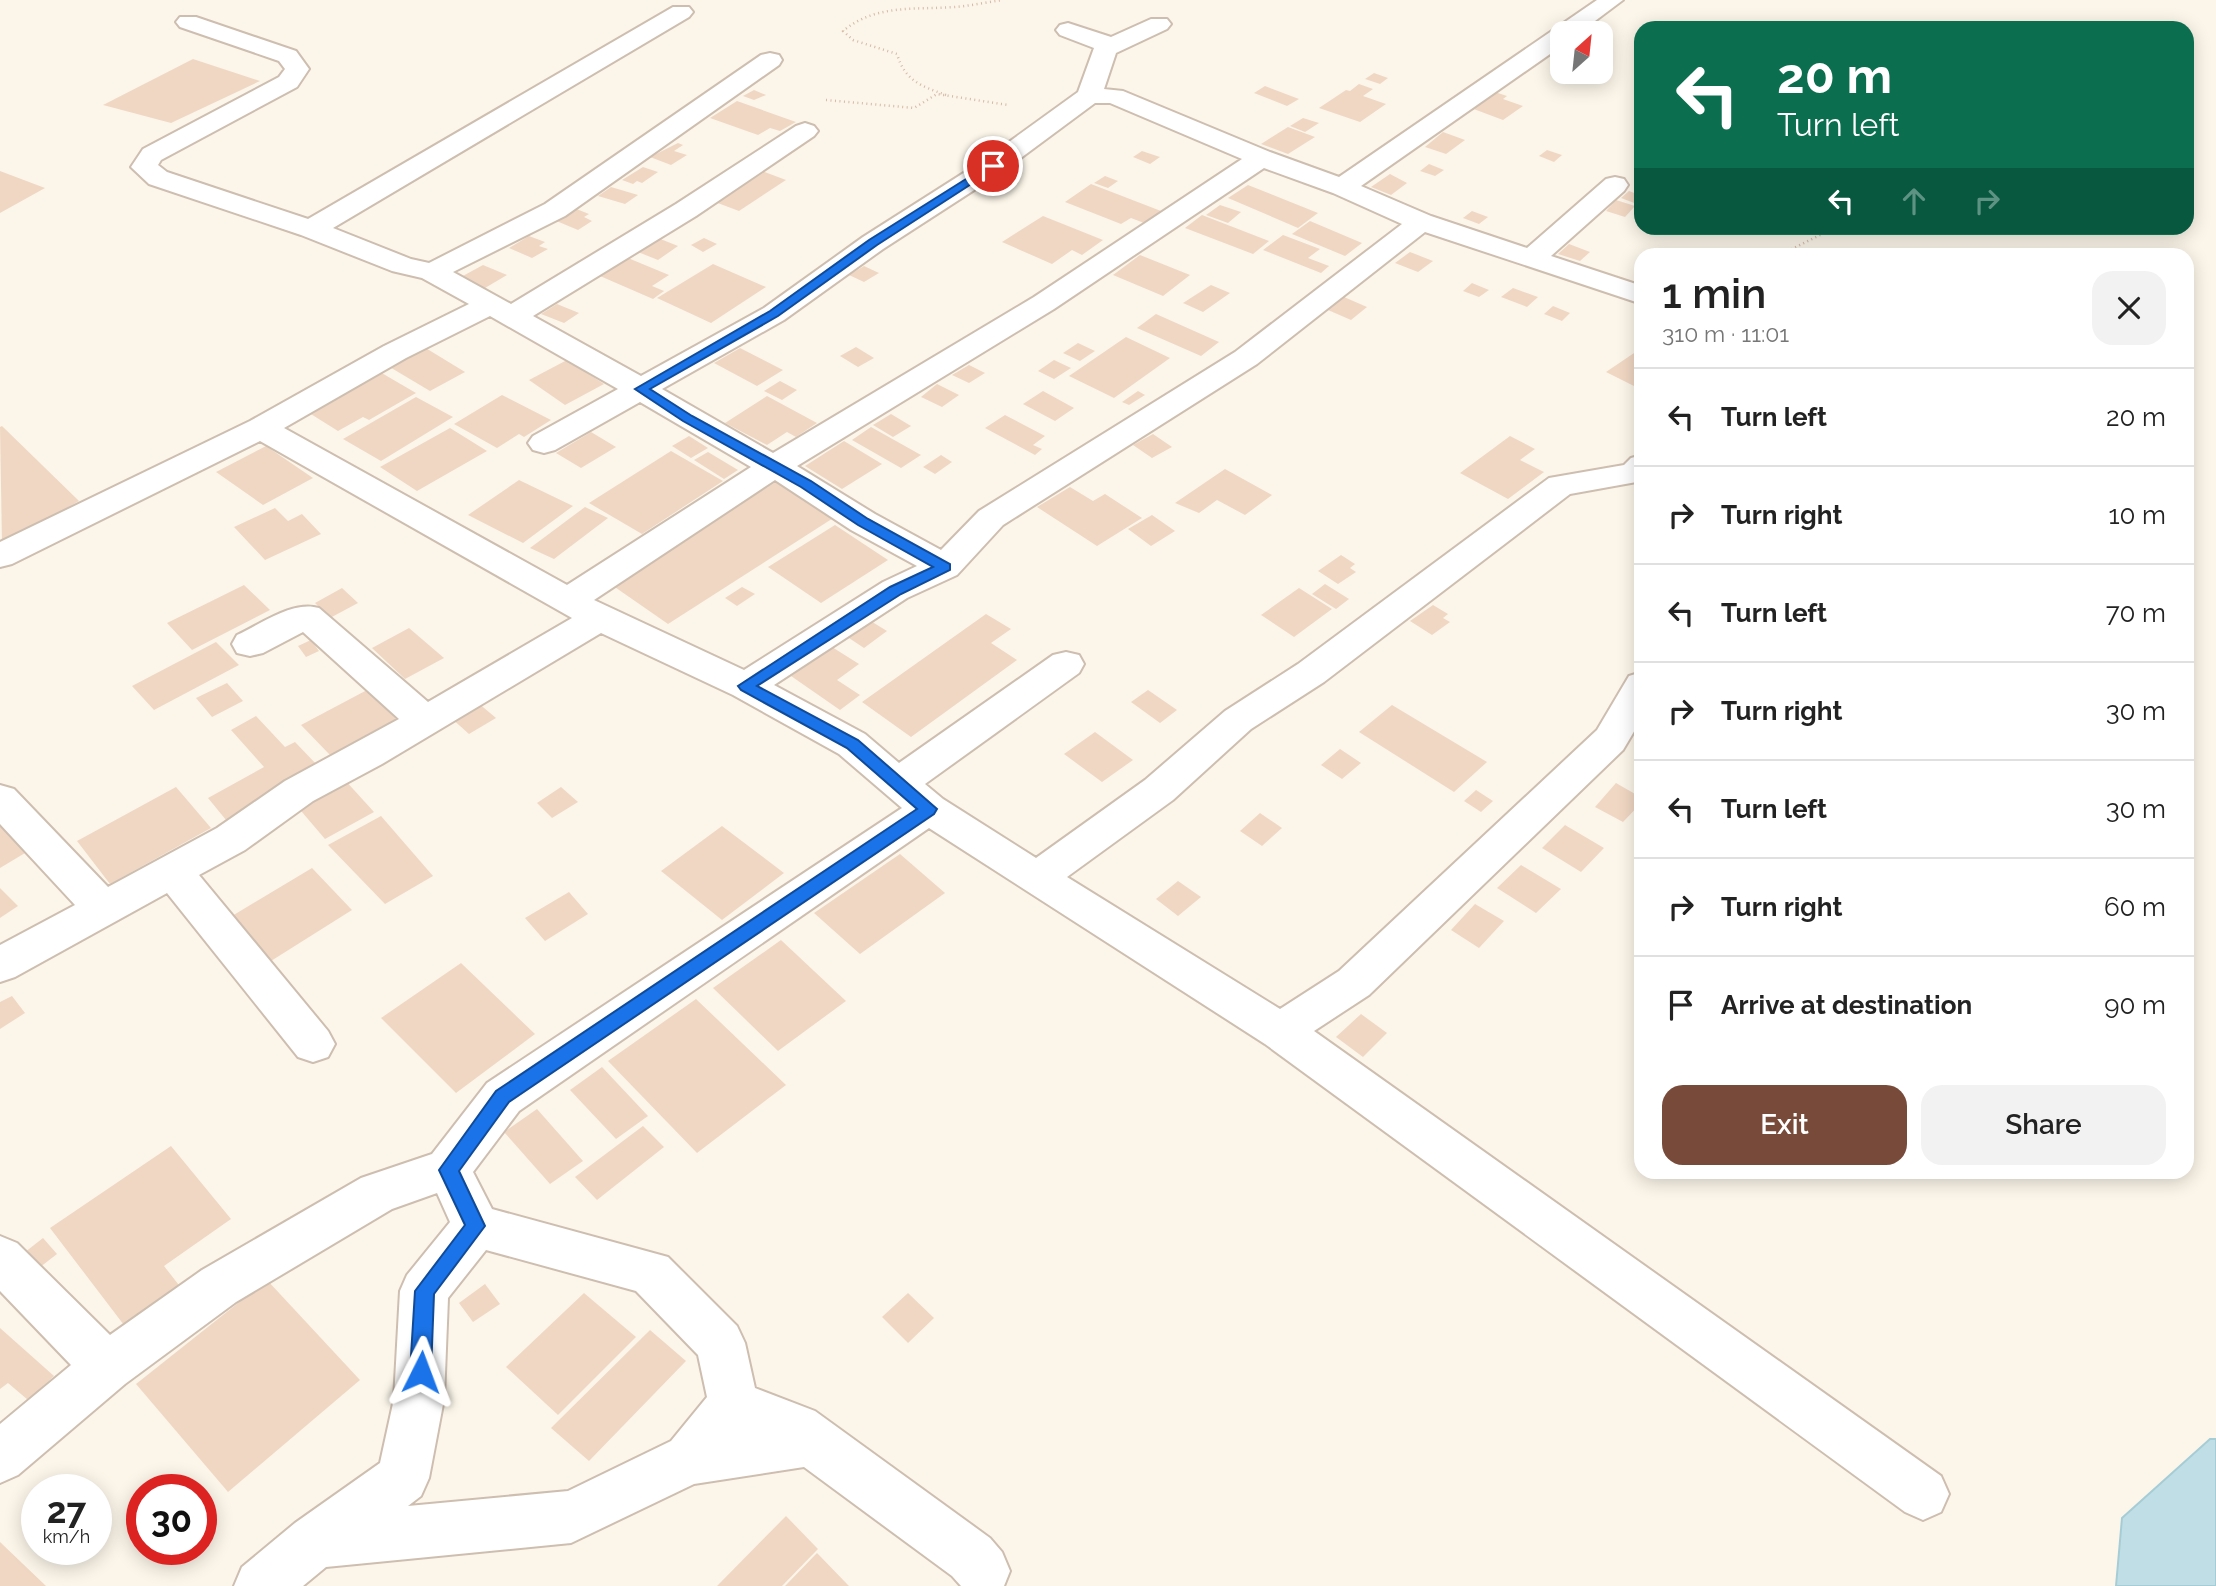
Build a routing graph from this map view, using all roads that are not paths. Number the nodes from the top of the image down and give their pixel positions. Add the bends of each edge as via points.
1 (1612, 0) edge
2 (681, 12) dead end
3 (1582, 21) edge
4 (188, 22) dead end
5 (1159, 24) dead end
6 (1068, 30) dead end
7 (1550, 43) edge
8 (1112, 46) junction
9 (771, 60) dead end
10 (1089, 96) junction
11 (805, 131) dead end
12 (1261, 158) junction
13 (1615, 186) dead end
14 (1342, 187) junction
15 (1421, 222) junction
16 (311, 229) junction
17 (1532, 259) junction
18 (432, 272) junction
19 (1634, 293) edge
20 (502, 310) junction
21 (641, 389) junction
22 (261, 428) junction
23 (544, 443) dead end
24 (774, 466) junction
25 (1634, 473) edge
26 (0, 556) edge
27 (945, 567) junction
28 (583, 609) junction
29 (250, 644) dead end
30 (1066, 664) dead end
31 (746, 686) junction
32 (1634, 699) edge
33 (424, 720) junction
34 (914, 796) junction
35 (0, 799) edge
36 (173, 872) junction
37 (1037, 878) junction
38 (104, 909) junction
39 (0, 965) edge
40 (1280, 1031) junction
41 (313, 1044) dead end
42 (449, 1170) junction
43 (476, 1226) junction
44 (0, 1258) edge
45 (107, 1367) junction
46 (734, 1404) junction
47 (812, 1440) junction
48 (0, 1457) edge
49 (689, 1460) junction
50 (1923, 1494) dead end
51 (314, 1542) junction
52 (983, 1571) dead end
53 (261, 1586) edge

1 - 3 street
2 - 16 street
4 - 16 street via 288,56 297,69 288,82 152,155 144,167 159,178
5 - 8 street
6 - 8 street
7 - 14 street
8 - 10 street via 1105,49
9 - 18 street via 555,210
10 - 12 street via 1114,96
10 - 21 street via 774,314
11 - 20 street via 685,210
12 - 14 street
12 - 24 street via 1044,303
13 - 17 street
14 - 15 street
15 - 17 street
15 - 27 street via 1246,358 991,519
16 - 18 street
17 - 19 street
18 - 20 street
20 - 21 street
20 - 22 street via 395,352
21 - 23 street
21 - 24 street
22 - 26 street
22 - 28 street
24 - 27 street
24 - 28 street
25 - 37 street via 1560,485 1311,673 1238,720 1159,790
27 - 31 street via 895,590
28 - 31 street
28 - 33 street
29 - 33 street via 307,616
30 - 34 street
31 - 34 street via 852,744
32 - 40 street via 1610,740 1354,983
33 - 36 street via 299,791 231,839
34 - 37 street
34 - 42 street via 503,1097
35 - 38 street
36 - 38 street
36 - 41 street
37 - 40 street
38 - 39 street
40 - 50 street
42 - 43 street
42 - 45 street via 377,1193 219,1286
43 - 46 street via 651,1273 720,1343
43 - 51 street via 425,1291 419,1399 403,1478
44 - 45 street
45 - 48 street
46 - 47 street via 797,1429
46 - 49 street
47 - 49 street
47 - 52 street via 971,1557
49 - 51 street via 571,1517
51 - 53 street

